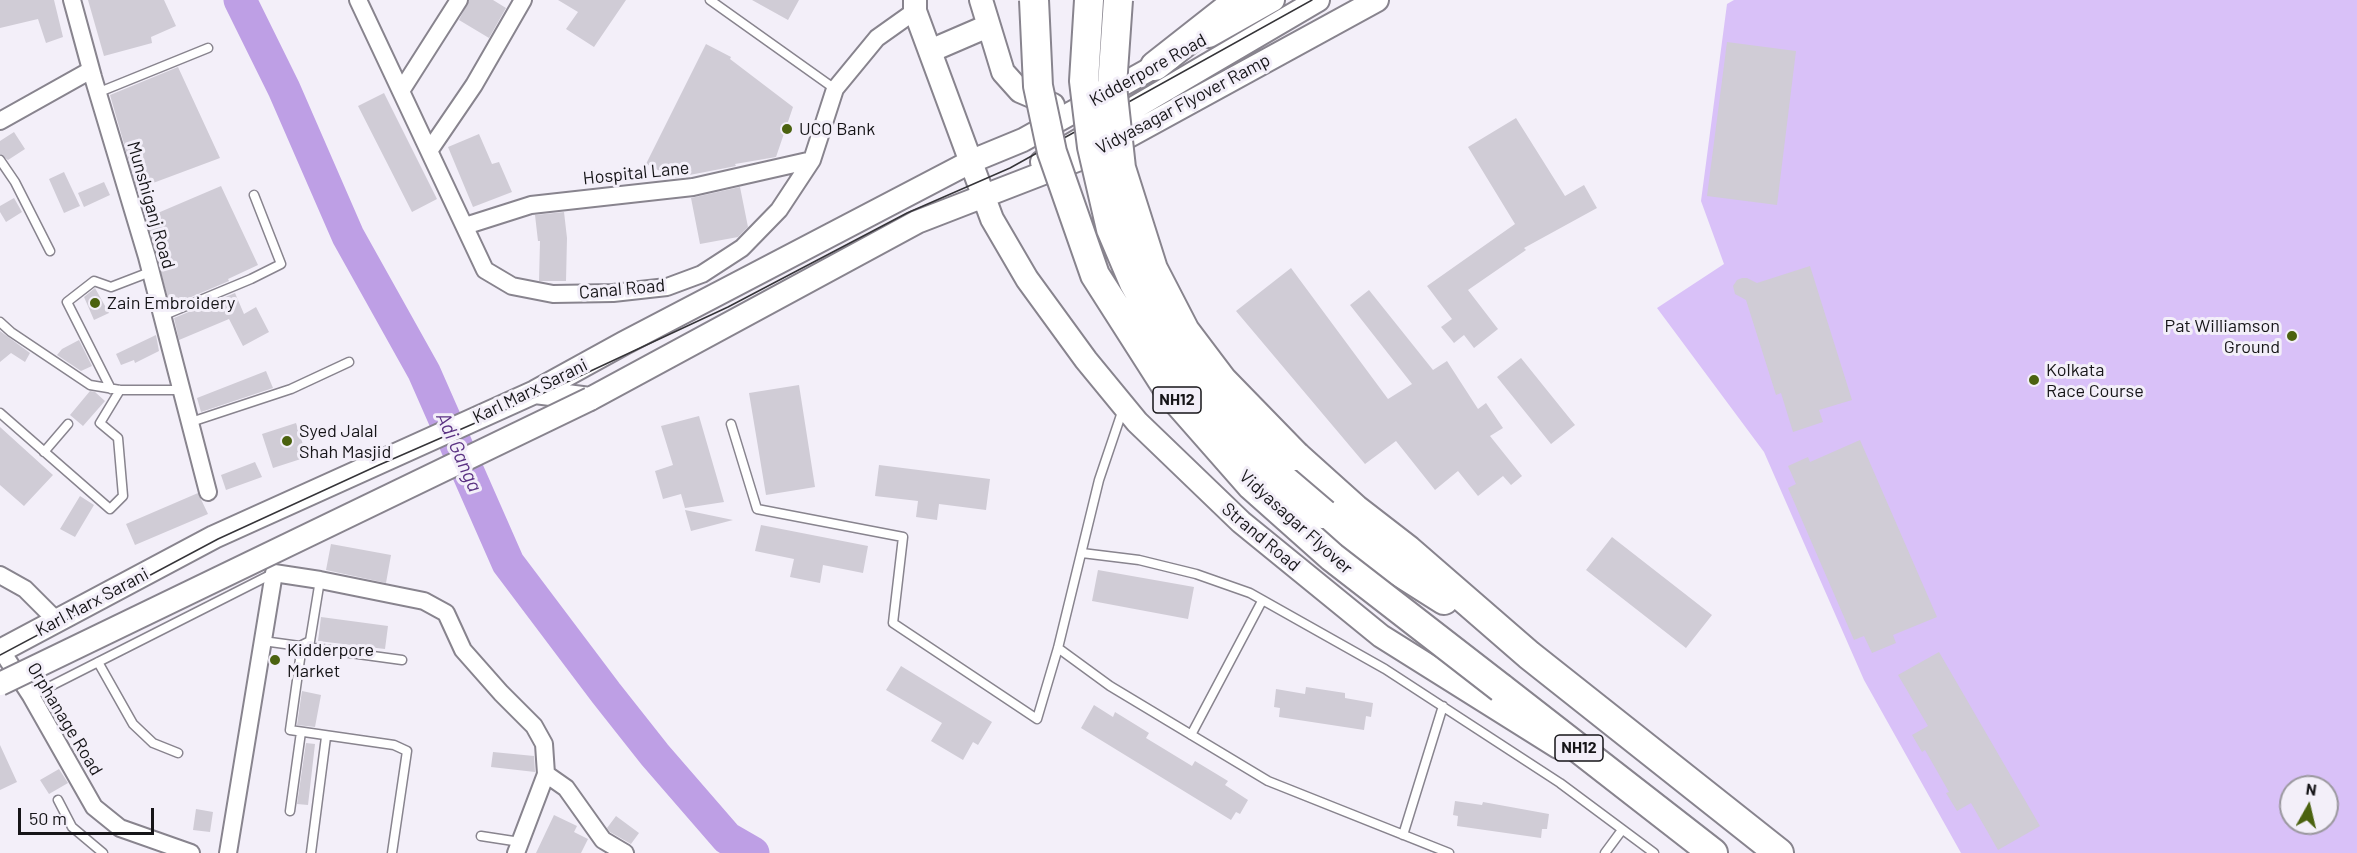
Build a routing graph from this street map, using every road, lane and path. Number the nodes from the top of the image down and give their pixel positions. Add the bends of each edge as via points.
1 (72, 0) edge
2 (358, 0) edge
3 (459, 0) edge
4 (523, 0) edge
5 (710, 0) edge
6 (981, 0) edge
7 (1034, 0) edge
8 (1089, 0) edge
9 (1118, 0) edge
10 (1239, 0) edge
11 (1273, 0) edge
12 (1318, 0) edge
13 (1377, 0) edge
14 (915, 5) edge
15 (988, 26) junction
16 (208, 48) dead end
17 (930, 51) junction
18 (1155, 66) junction
19 (91, 70) junction
20 (835, 89) junction
21 (401, 91) junction
22 (97, 93) junction
23 (1077, 109) junction
24 (0, 121) edge
25 (1023, 140) joint
26 (429, 151) junction
27 (0, 160) edge
28 (812, 160) junction
29 (972, 161) junction
30 (254, 195) dead end
31 (984, 196) junction
32 (465, 226) junction
33 (50, 251) dead end
34 (150, 272) junction
35 (162, 316) junction
36 (0, 322) edge
37 (349, 362) dead end
38 (115, 389) junction
39 (182, 390) junction
40 (535, 392) junction
41 (590, 399) junction
42 (1124, 406) junction
43 (0, 413) edge
44 (191, 422) junction
45 (68, 424) dead end
46 (731, 424) dead end
47 (44, 452) junction
48 (208, 492) dead end
49 (1082, 553) junction
50 (274, 573) junction
51 (0, 575) edge
52 (320, 580) junction
53 (1262, 601) junction
54 (57, 621) junction
55 (263, 641) junction
56 (302, 645) junction
57 (1058, 648) junction
58 (0, 650) edge
59 (1529, 655) junction
60 (402, 660) dead end
61 (98, 662) junction
62 (0, 684) edge
63 (31, 696) junction
64 (1443, 706) junction
65 (301, 732) junction
66 (1191, 735) junction
67 (326, 736) junction
68 (178, 753) dead end
69 (546, 774) junction
70 (58, 800) dead end
71 (1656, 808) junction
72 (290, 811) dead end
73 (1622, 830) junction
74 (1403, 835) junction
75 (481, 836) dead end
76 (518, 848) edge
77 (103, 853) edge
78 (191, 853) edge
79 (228, 853) edge
80 (311, 853) edge
81 (392, 853) edge
82 (625, 853) edge
83 (1449, 853) edge
84 (1605, 853) edge
85 (1654, 853) edge
86 (1713, 853) edge
87 (1779, 853) edge

1 - 19 street, Munshiganj Road
2 - 21 street, Canal Road
3 - 21 street
4 - 26 street via 474,85
5 - 20 lane
6 - 15 main road
7 - 71 highway, Vidyasagar Flyover / NH12, bridge via 1038,86 1056,163 1095,275 1171,394 1251,485 1332,557
8 - 59 highway, bridge via 1084,81 1092,147 1111,229 1134,284 1165,339 1200,390 1263,462 1395,569
9 - 59 highway, NH12, bridge via 1112,86 1121,168 1153,269 1185,331 1222,380 1296,456
10 - 18 highway
11 - 18 main road, Kidderpore Road
12 - 31 main road, Kidderpore Road
13 - 31 main road, Vidyasagar Flyover Ramp via 1103,150
14 - 17 main road, Strand Road
14 - 20 street, Canal Road via 878,38
15 - 17 main road
15 - 23 main road via 1003,72 1020,91 1054,105
16 - 22 lane
17 - 29 main road, Strand Road
18 - 23 main road, Kidderpore Road
19 - 22 street, Munshiganj Road
19 - 24 street
20 - 28 street, Canal Road
21 - 26 street, Canal Road
22 - 34 street, Munshiganj Road
23 - 25 main road, Kidderpore Road
25 - 29 main road, Karl Marx Sarani
26 - 32 street, Canal Road
27 - 33 lane
28 - 32 street, Hospital Lane via 693,187 531,205
28 - 32 street, Canal Road via 779,210 742,248 702,274 667,287 553,294 512,286 485,270
29 - 31 main road, Strand Road
29 - 40 main road, Karl Marx Sarani
30 - 35 lane via 280,264
31 - 41 main road via 917,222
31 - 42 main road, Strand Road via 992,219 1027,279
34 - 35 street, Munshiganj Road
34 - 38 lane via 111,287 94,281 67,302
35 - 39 street, Munshiganj Road
36 - 38 lane via 90,385
37 - 44 lane via 291,389
38 - 39 lane
38 - 47 lane via 100,423 118,438 123,496 110,509
39 - 44 street, Munshiganj Road
40 - 41 main road
40 - 54 main road, Karl Marx Sarani via 214,537
41 - 62 main road, bridge
42 - 49 lane via 1099,480
42 - 71 main road, Strand Road via 1241,522 1382,636
43 - 47 lane
44 - 48 street, Munshiganj Road
45 - 47 lane
46 - 57 lane via 757,509 903,537 893,623 1037,719
49 - 53 lane via 1139,560 1196,574
49 - 57 lane
50 - 52 street
50 - 55 street
50 - 61 lane
51 - 54 street via 25,589
52 - 56 lane via 310,640
52 - 69 street via 424,601 446,613 463,650 534,726 544,744
53 - 64 lane
53 - 66 lane
54 - 58 main road, Karl Marx Sarani
55 - 56 lane
55 - 79 street
56 - 60 lane
56 - 65 lane via 290,730
57 - 66 lane via 1110,686
58 - 63 street, Orphanage Road
59 - 87 highway, NH12
61 - 63 lane
61 - 68 lane via 133,724 153,743
63 - 78 street, Orphanage Road via 94,807 120,828
64 - 73 lane via 1560,783
64 - 74 lane
65 - 67 lane
65 - 72 lane
66 - 74 lane via 1269,781
67 - 80 lane
67 - 81 lane via 394,745 407,751
69 - 76 street
69 - 82 street via 566,788 603,840
70 - 77 lane via 72,827
71 - 86 highway, NH12
73 - 84 lane
73 - 85 lane
74 - 83 lane
75 - 76 lane

